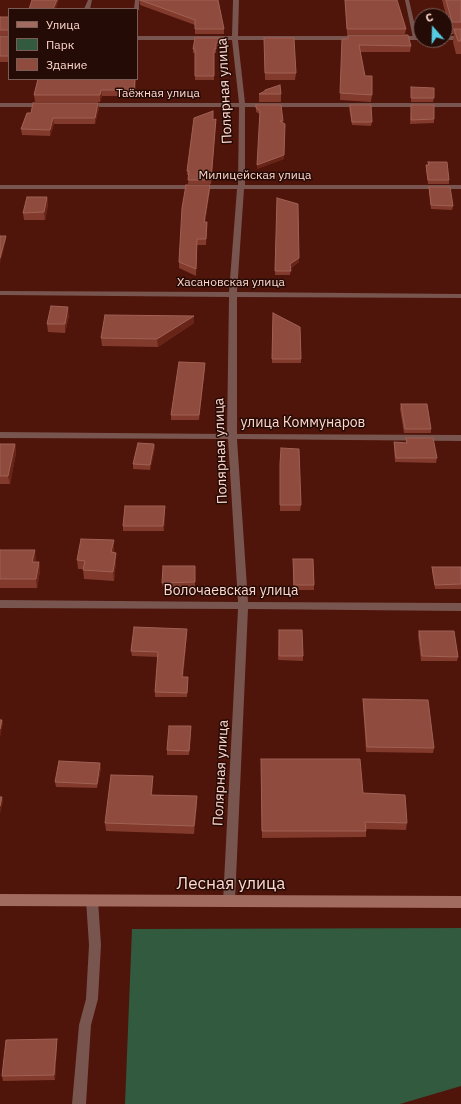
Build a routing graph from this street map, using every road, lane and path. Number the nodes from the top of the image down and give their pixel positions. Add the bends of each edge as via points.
1 (236, 0) edge
2 (407, 0) edge
3 (413, 21) edge
4 (138, 38) edge
5 (235, 38) junction
6 (369, 38) edge
7 (384, 38) edge
8 (413, 38) edge
9 (0, 105) edge
10 (55, 105) edge
11 (78, 105) edge
12 (242, 105) junction
13 (461, 105) edge
14 (0, 187) edge
15 (241, 187) junction
16 (461, 187) edge
17 (0, 293) edge
18 (234, 295) junction
19 (461, 296) edge
20 (0, 435) edge
21 (232, 436) junction
22 (461, 438) edge
23 (0, 604) edge
24 (243, 605) junction
25 (461, 607) edge
26 (0, 900) edge
27 (92, 900) junction
28 (229, 901) junction
29 (461, 902) edge
30 (79, 1104) edge

1 - 5 street, Полярная улица
2 - 3 lane
4 - 5 street
5 - 6 street
5 - 12 street, Полярная улица
7 - 8 street
9 - 10 street
11 - 12 street, Таёжная улица
12 - 13 street, Таёжная улица
12 - 15 street, Полярная улица
14 - 15 street, Милицейская улица
15 - 16 street, Милицейская улица
15 - 18 street, Полярная улица
17 - 18 street, Хасановская улица
18 - 19 street, Хасановская улица
18 - 21 street, Полярная улица
20 - 21 street, улица Коммунаров
21 - 22 street, улица Коммунаров
21 - 24 street, Полярная улица
23 - 24 street, Волочаевская улица
24 - 25 street, Волочаевская улица
24 - 28 street, Полярная улица
26 - 27 street, Лесная улица
27 - 28 street, Лесная улица
27 - 30 lane via 95,945 92,999 85,1025
28 - 29 street, Лесная улица

